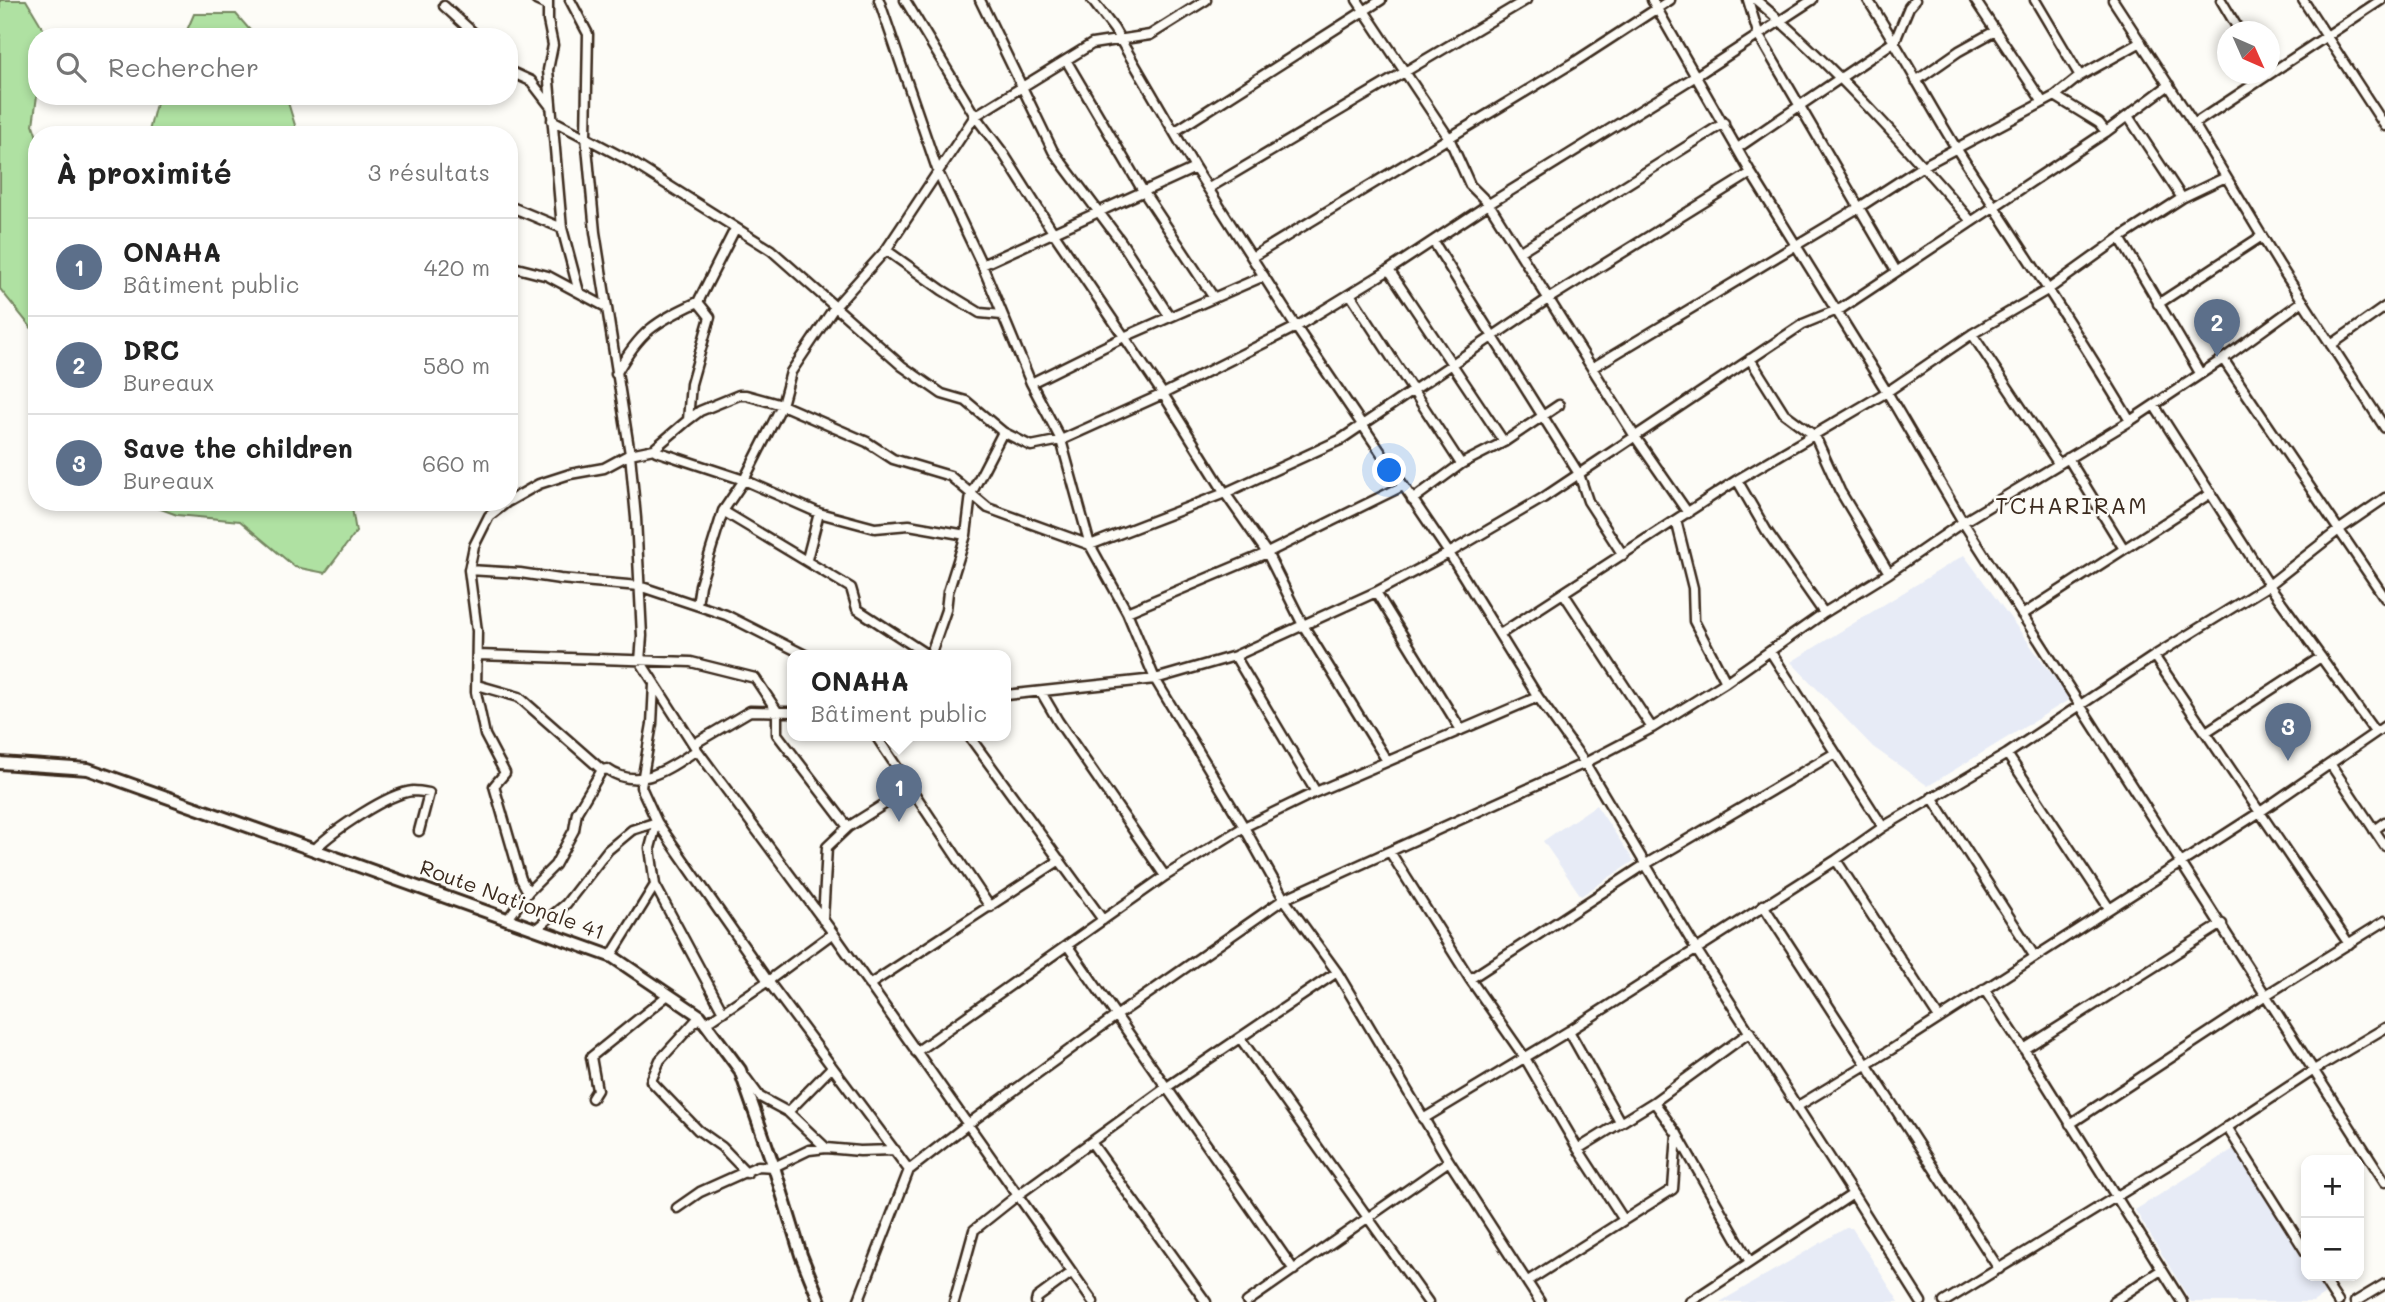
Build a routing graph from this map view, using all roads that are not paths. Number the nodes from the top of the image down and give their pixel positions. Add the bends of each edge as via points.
1 (536, 0) edge
2 (570, 0) edge
3 (879, 0) edge
4 (905, 0) edge
5 (980, 0) edge
6 (1093, 0) edge
7 (1357, 0) edge
8 (1381, 0) edge
9 (1526, 0) edge
10 (1653, 0) edge
11 (1670, 0) edge
12 (1748, 0) edge
13 (1756, 0) edge
14 (1812, 0) edge
15 (1868, 0) edge
16 (1915, 0) edge
17 (1975, 0) edge
18 (2035, 0) edge
19 (2113, 0) edge
20 (2221, 0) edge
21 (2303, 0) edge
22 (2381, 0) edge
23 (1202, 1) edge
24 (547, 3) edge
25 (444, 6) dead end
26 (1659, 9) junction
27 (1365, 11) junction
28 (1781, 21) junction
29 (2233, 21) edge
30 (468, 28) edge
31 (1994, 31) junction
32 (1759, 36) junction
33 (2327, 36) junction
34 (1120, 41) junction
35 (1895, 41) junction
36 (2141, 42) junction
37 (1066, 60) junction
38 (2280, 67) edge
39 (1405, 71) junction
40 (518, 75) edge
41 (1696, 76) junction
42 (2080, 76) junction
43 (1840, 80) junction
44 (1916, 81) junction
45 (2254, 84) edge
46 (2169, 85) junction
47 (1022, 87) junction
48 (2055, 96) junction
49 (2042, 101) junction
50 (1800, 107) junction
51 (552, 108) junction
52 (975, 116) junction
53 (2128, 116) junction
54 (552, 120) junction
55 (1724, 123) junction
56 (2194, 124) junction
57 (2385, 126) edge
58 (1174, 132) junction
59 (2106, 132) junction
60 (586, 136) junction
61 (1449, 138) junction
62 (1739, 148) junction
63 (1957, 148) junction
64 (1923, 166) junction
65 (1195, 168) junction
66 (938, 172) junction
67 (1751, 173) junction
68 (2226, 177) junction
69 (1209, 188) junction
70 (1143, 191) junction
71 (2182, 198) junction
72 (1489, 204) junction
73 (1994, 206) junction
74 (1858, 208) junction
75 (518, 210) edge
76 (1097, 212) junction
77 (1971, 221) junction
78 (562, 228) junction
79 (735, 229) junction
80 (1053, 232) junction
81 (2262, 236) junction
82 (2120, 238) junction
83 (1433, 241) junction
84 (1796, 246) junction
85 (886, 250) junction
86 (1519, 252) junction
87 (1252, 257) junction
88 (982, 265) junction
89 (518, 268) edge
90 (1389, 270) junction
91 (1896, 271) junction
92 (1264, 276) junction
93 (2049, 289) junction
94 (579, 292) junction
95 (1350, 294) junction
96 (1214, 298) junction
97 (1548, 299) junction
98 (2303, 301) junction
99 (698, 302) junction
100 (2158, 304) junction
101 (606, 307) junction
102 (2385, 307) edge
103 (834, 308) junction
104 (1836, 310) junction
105 (1002, 315) junction
106 (1170, 317) junction
107 (1296, 327) junction
108 (1972, 334) junction
109 (1493, 336) junction
110 (1124, 337) junction
111 (2331, 345) junction
112 (1750, 359) junction
113 (2223, 359) junction
114 (1452, 364) junction
115 (1592, 368) junction
116 (2200, 373) junction
117 (616, 374) junction
118 (1031, 383) junction
119 (1413, 390) junction
120 (1887, 392) junction
121 (1163, 394) junction
122 (782, 405) junction
123 (1559, 405) dead end
124 (2154, 405) junction
125 (1542, 415) junction
126 (688, 420) junction
127 (2130, 421) junction
128 (1362, 424) junction
129 (2385, 428) edge
130 (1003, 432) junction
131 (1815, 436) junction
132 (1636, 438) junction
133 (1061, 440) junction
134 (1504, 442) junction
135 (654, 449) junction
136 (630, 454) junction
137 (2068, 458) junction
138 (2058, 463) junction
139 (1461, 464) junction
140 (1579, 474) junction
141 (744, 480) junction
142 (1737, 480) junction
143 (1403, 486) junction
144 (1224, 493) junction
145 (2211, 493) junction
146 (971, 494) junction
147 (518, 496) edge
148 (2385, 498) edge
149 (1412, 500) junction
150 (495, 511) edge
151 (723, 511) junction
152 (818, 513) junction
153 (1688, 513) junction
154 (1676, 520) junction
155 (1963, 522) junction
156 (2340, 529) junction
157 (965, 535) junction
158 (1090, 545) junction
159 (2124, 549) junction
160 (1449, 553) junction
161 (1266, 554) junction
162 (1623, 555) junction
163 (807, 559) junction
164 (468, 570) junction
165 (1889, 573) junction
166 (2269, 585) junction
167 (639, 586) junction
168 (1376, 592) junction
169 (1564, 594) junction
170 (2385, 598) edge
171 (697, 605) junction
172 (1127, 612) junction
173 (1824, 613) junction
174 (2022, 615) junction
175 (1303, 625) junction
176 (1500, 634) junction
177 (795, 650) edge
178 (920, 650) edge
179 (931, 650) edge
180 (1770, 651) junction
181 (477, 655) junction
182 (1235, 656) junction
183 (2154, 656) junction
184 (2321, 657) junction
185 (640, 661) junction
186 (1155, 679) junction
187 (1726, 682) junction
188 (654, 684) junction
189 (477, 685) junction
190 (1041, 692) junction
191 (1011, 695) edge
192 (1538, 697) junction
193 (2081, 706) junction
194 (777, 711) junction
195 (787, 712) edge
196 (2385, 726) edge
197 (1652, 728) junction
198 (1461, 730) junction
199 (2206, 732) junction
200 (2375, 732) junction
201 (879, 741) edge
202 (973, 741) edge
203 (695, 747) junction
204 (1835, 753) junction
205 (2007, 754) junction
206 (1387, 761) junction
207 (0, 763) edge
208 (1586, 763) junction
209 (2331, 765) junction
210 (602, 770) junction
211 (644, 779) junction
212 (910, 788) junction
213 (1316, 792) junction
214 (1932, 797) junction
215 (2260, 812) junction
216 (657, 822) junction
217 (2385, 822) edge
218 (848, 827) junction
219 (1244, 827) junction
220 (1883, 827) junction
221 (2374, 830) junction
222 (419, 831) dead end
223 (2385, 846) edge
224 (315, 849) junction
225 (1390, 852) junction
226 (1060, 860) junction
227 (1836, 860) junction
228 (2182, 862) junction
229 (1646, 864) junction
230 (1165, 876) junction
231 (655, 885) junction
232 (528, 892) junction
233 (1284, 899) junction
234 (1763, 905) junction
235 (990, 907) junction
236 (2109, 908) junction
237 (507, 920) junction
238 (823, 920) junction
239 (1103, 920) junction
240 (2385, 921) edge
241 (2222, 925) junction
242 (536, 929) junction
243 (833, 933) junction
244 (2349, 944) junction
245 (1067, 945) junction
246 (1696, 948) junction
247 (611, 956) junction
248 (2035, 957) junction
249 (1337, 972) junction
250 (1470, 979) junction
251 (768, 981) junction
252 (869, 985) junction
253 (1984, 989) junction
254 (668, 995) junction
255 (2266, 995) junction
256 (723, 1012) junction
257 (1116, 1016) junction
258 (1939, 1018) junction
259 (702, 1020) junction
260 (2385, 1028) edge
261 (1569, 1031) junction
262 (1750, 1032) junction
263 (1240, 1038) junction
264 (2024, 1049) junction
265 (916, 1052) junction
266 (1525, 1058) junction
267 (1867, 1065) junction
268 (832, 1067) junction
269 (740, 1070) junction
270 (2314, 1070) junction
271 (1167, 1087) junction
272 (592, 1098) dead end
273 (1654, 1102) junction
274 (1798, 1106) junction
275 (788, 1111) junction
276 (1423, 1119) junction
277 (1620, 1122) junction
278 (968, 1124) junction
279 (2070, 1124) junction
280 (2227, 1127) junction
281 (1677, 1134) junction
282 (1091, 1142) junction
283 (826, 1148) junction
284 (1578, 1149) junction
285 (895, 1150) junction
286 (1449, 1161) junction
287 (774, 1167) junction
288 (909, 1170) junction
289 (747, 1173) junction
290 (2385, 1182) edge
291 (1853, 1194) junction
292 (1018, 1195) junction
293 (2116, 1195) junction
294 (677, 1208) dead end
295 (1369, 1216) junction
296 (1624, 1220) junction
297 (2301, 1244) edge
298 (1750, 1262) junction
299 (1999, 1269) junction
300 (1294, 1270) junction
301 (2161, 1270) junction
302 (1071, 1273) junction
303 (2324, 1281) edge
304 (1528, 1282) junction
305 (2385, 1284) edge
306 (820, 1302) edge
307 (858, 1302) edge
308 (954, 1302) edge
309 (1036, 1302) edge
310 (1093, 1302) edge
311 (1206, 1302) edge
312 (1247, 1302) edge
313 (1428, 1302) edge
314 (1541, 1302) edge
315 (1690, 1302) edge
316 (1921, 1302) edge
317 (1944, 1302) edge
318 (2113, 1302) edge
319 (2182, 1302) edge
320 (2338, 1302) edge
321 (2355, 1302) edge

1 - 24 street
2 - 60 street via 588,34
3 - 66 street
4 - 52 street
5 - 47 street
6 - 34 street
7 - 27 street
8 - 27 street
9 - 39 street
10 - 26 street
11 - 26 street
12 - 32 street
13 - 28 street
14 - 28 street
15 - 35 street
16 - 35 street
17 - 31 street
18 - 42 street
19 - 36 street
20 - 29 street
21 - 33 street
22 - 33 street
23 - 34 street via 1150,35
24 - 51 street via 553,46 548,70
25 - 30 street
26 - 41 street
26 - 61 street
27 - 39 street
27 - 58 street
28 - 32 street
28 - 43 street
31 - 44 street
31 - 49 street
32 - 41 street
32 - 50 street
33 - 38 street
33 - 57 street
34 - 37 street via 1092,44
34 - 58 street
35 - 43 street
35 - 44 street
36 - 42 street
36 - 46 street
37 - 47 street
37 - 70 street
39 - 61 street
39 - 69 street
40 - 51 street via 531,81
41 - 55 street
41 - 72 street
42 - 48 street
43 - 50 street
43 - 64 street
44 - 63 street
45 - 56 street
46 - 53 street
46 - 56 street
47 - 52 street
47 - 76 street via 1053,150
48 - 49 street
48 - 59 street via 2099,122
49 - 63 street
50 - 62 street
50 - 74 street
51 - 54 street
52 - 66 street
52 - 80 street
53 - 59 street
53 - 71 street
54 - 60 street
54 - 78 street
55 - 62 street
55 - 86 street
56 - 68 street
58 - 65 street
59 - 73 street
60 - 79 street
60 - 101 street
61 - 72 street via 1470,185
61 - 87 street
62 - 67 street
63 - 64 street
63 - 73 street
64 - 74 street
64 - 77 street
65 - 69 street
65 - 70 street
66 - 85 street
66 - 88 street
67 - 84 street
67 - 97 street
68 - 71 street
68 - 81 street
69 - 87 street
70 - 76 street
70 - 96 street
71 - 82 street
72 - 83 street
72 - 86 street
73 - 77 street
73 - 93 street
74 - 84 street
74 - 91 street
75 - 78 street
76 - 80 street
76 - 106 street
77 - 91 street
78 - 94 street
79 - 99 street
79 - 103 street via 771,250
80 - 88 street
80 - 110 street
81 - 98 street
81 - 100 street
82 - 93 street
82 - 100 street
83 - 90 street
83 - 109 street
84 - 104 street
84 - 115 street
85 - 103 street
85 - 105 street via 980,313
86 - 97 street
87 - 92 street
88 - 105 street
89 - 94 street via 548,276
90 - 95 street
90 - 114 street
91 - 104 street
92 - 96 street
92 - 107 street
93 - 108 street
93 - 127 street
94 - 101 street
95 - 107 street
95 - 119 street
96 - 106 street
97 - 109 street
97 - 115 street
98 - 111 street
98 - 113 street
99 - 117 street via 642,335
99 - 126 street via 710,317 691,384
100 - 116 street
101 - 117 street
102 - 111 street
103 - 122 street via 791,372
103 - 130 street via 902,366 942,394 966,401
104 - 112 street via 1803,324
104 - 120 street
105 - 118 street
106 - 110 street
107 - 121 street
107 - 128 street
108 - 120 street
108 - 138 street
109 - 114 street
109 - 125 street
110 - 118 street
110 - 121 street
111 - 129 street
112 - 131 street via 1784,413
112 - 132 street
113 - 116 street
113 - 156 street
114 - 119 street
114 - 134 street
115 - 132 street
116 - 124 street
117 - 136 street
118 - 133 street
119 - 128 street
119 - 139 street
120 - 131 street
120 - 155 street
121 - 133 street
121 - 144 street
122 - 126 street via 739,395
122 - 141 street
122 - 146 street via 867,442 893,459 950,476
123 - 125 street
124 - 127 street
124 - 145 street
125 - 134 street
125 - 140 street
126 - 135 street
127 - 137 street
128 - 143 street
128 - 144 street via 1340,440
130 - 133 street via 1031,446
130 - 146 street
131 - 142 street
131 - 165 street via 1840,491
132 - 140 street
132 - 153 street
133 - 158 street
134 - 139 street
135 - 136 street
135 - 141 street
136 - 147 street via 604,468 539,484
136 - 167 street
137 - 138 street
137 - 159 street
138 - 155 street
139 - 149 street
140 - 160 street
140 - 162 street via 1588,501
141 - 151 street
141 - 152 street
142 - 153 street
142 - 173 street
143 - 149 street
143 - 161 street
144 - 158 street
144 - 161 street
145 - 159 street
145 - 166 street
146 - 157 street
146 - 158 street via 988,508
148 - 156 street
149 - 160 street
150 - 164 street via 488,516 474,546
151 - 163 street
151 - 171 street
152 - 157 street via 874,528 909,525
152 - 163 street
153 - 154 street
154 - 162 street
154 - 187 street via 1693,588 1694,621
155 - 165 street
155 - 174 street
156 - 166 street
156 - 170 street
157 - 179 street
158 - 172 street
159 - 174 street
160 - 168 street
160 - 176 street
161 - 172 street
161 - 175 street
162 - 169 street
163 - 178 street via 851,588 857,608
164 - 167 street
164 - 181 street
165 - 173 street
166 - 183 street
166 - 184 street
167 - 171 street
167 - 185 street
168 - 175 street
168 - 198 street
169 - 176 street
169 - 197 street
171 - 177 street
172 - 186 street
173 - 180 street
174 - 193 street
175 - 182 street
175 - 206 street
176 - 192 street
180 - 187 street
180 - 204 street
181 - 185 street
181 - 189 street
182 - 186 street
182 - 213 street
183 - 193 street
183 - 199 street
184 - 199 street
184 - 200 street
185 - 188 street
185 - 194 street via 691,662 755,678
186 - 190 street
186 - 219 street
187 - 197 street
188 - 203 street
188 - 211 street
189 - 210 street via 519,697
189 - 232 street via 485,735 505,773 494,786
190 - 191 street
190 - 230 street
192 - 198 street
192 - 208 street
193 - 205 street
193 - 228 street
194 - 195 street
194 - 203 street via 750,711
194 - 218 street via 777,734
196 - 200 street
197 - 208 street
198 - 206 street
199 - 215 street
200 - 209 street
201 - 212 street
202 - 226 street
203 - 211 street via 662,773
203 - 238 street
204 - 220 street
204 - 229 street
205 - 214 street
205 - 236 street
206 - 213 street
207 - 224 street, Route Nationale 41 via 89,769
208 - 225 street
208 - 229 street
209 - 215 street
209 - 221 street
210 - 211 street
210 - 232 street via 555,865
211 - 216 street via 641,787
212 - 218 street
212 - 235 street
213 - 219 street
214 - 220 street
214 - 248 street
215 - 228 street
215 - 244 street
216 - 231 street via 650,848
216 - 242 street via 632,830 608,850 566,904
216 - 251 street
217 - 221 street
218 - 238 street via 827,847
219 - 230 street
219 - 233 street
220 - 227 street
221 - 223 street
222 - 224 street via 429,793 411,791 328,835
224 - 237 street, Route Nationale 41
225 - 233 street
225 - 250 street
226 - 235 street
226 - 239 street
227 - 234 street
227 - 258 street
228 - 236 street
228 - 241 street
229 - 246 street
229 - 250 street
230 - 239 street
231 - 247 street
231 - 256 street
232 - 237 street
233 - 249 street
233 - 257 street
234 - 246 street
234 - 267 street
235 - 252 street
236 - 248 street
237 - 242 street, Route Nationale 41
238 - 243 street
239 - 245 street
240 - 244 street
241 - 255 street
241 - 264 street
242 - 247 street, Route Nationale 41
243 - 251 street
243 - 252 street
244 - 255 street
245 - 257 street
245 - 265 street
246 - 261 street
246 - 262 street
247 - 254 street, Route Nationale 41
248 - 253 street
249 - 263 street
249 - 276 street
250 - 266 street
251 - 256 street
251 - 268 street
252 - 265 street
253 - 258 street
253 - 264 street
254 - 259 street, Route Nationale 41
254 - 272 street via 591,1057 597,1090
255 - 270 street
255 - 279 street
256 - 259 street
257 - 271 street
257 - 278 street
258 - 267 street
259 - 269 street, Route Nationale 41
259 - 289 street via 660,1060 651,1081
260 - 270 street
261 - 266 street
261 - 277 street
262 - 273 street
262 - 274 street
263 - 271 street
263 - 295 street
264 - 279 street
265 - 278 street
266 - 276 street
266 - 284 street
267 - 274 street
267 - 299 street
268 - 275 street
268 - 285 street
269 - 275 street via 760,1097
269 - 287 street, Route Nationale 41
270 - 280 street
270 - 290 street
271 - 282 street
271 - 300 street
273 - 277 street
273 - 281 street
274 - 291 street
275 - 283 street
276 - 286 street
277 - 284 street
278 - 288 street
278 - 292 street
279 - 293 street
280 - 293 street
280 - 297 street
281 - 296 street via 1673,1189
281 - 298 street
282 - 292 street
282 - 311 street
283 - 285 street
283 - 287 street via 809,1150
284 - 296 street
285 - 288 street
286 - 295 street
286 - 304 street
287 - 289 street via 758,1166
287 - 306 street, Route Nationale 41
288 - 307 street
289 - 294 street via 700,1192
291 - 298 street
291 - 316 street
292 - 302 street
292 - 308 street via 974,1230
293 - 299 street
293 - 301 street
295 - 300 street
295 - 313 street
296 - 304 street
298 - 315 street
299 - 317 street
300 - 312 street
301 - 318 street
301 - 319 street
302 - 309 street
302 - 310 street
303 - 320 street
304 - 314 street
305 - 321 street

